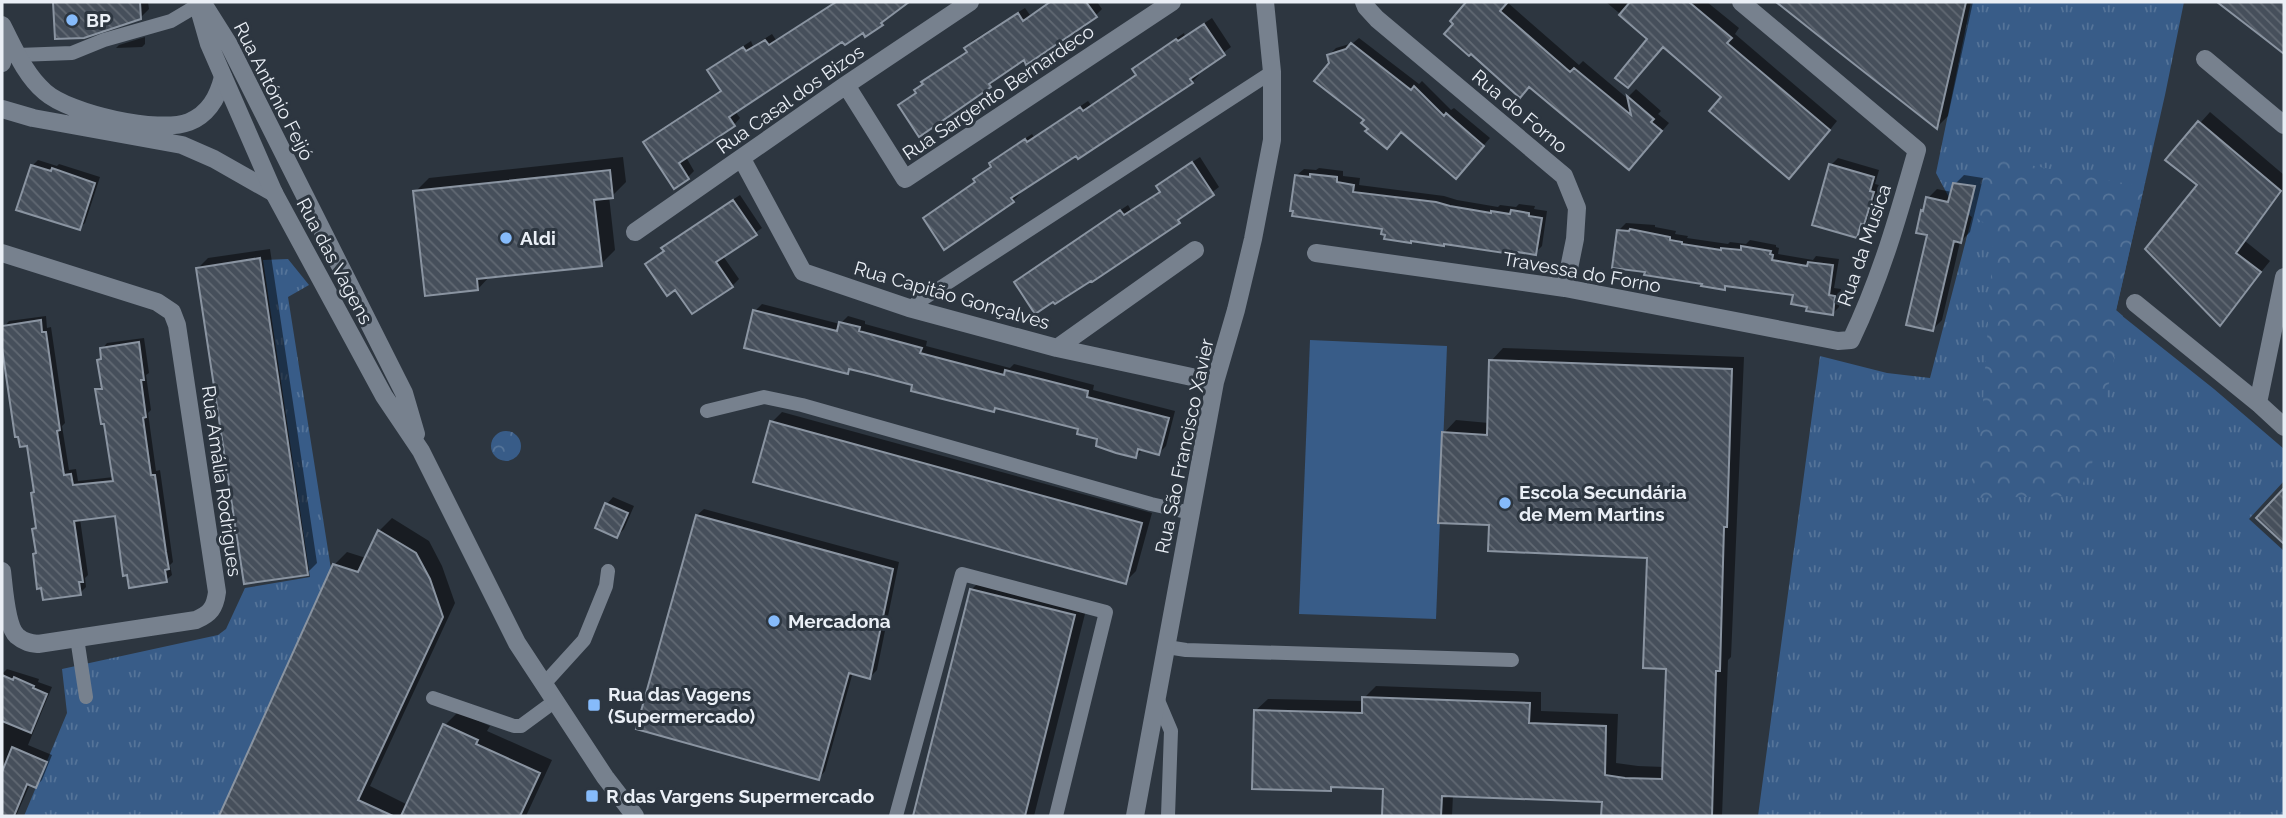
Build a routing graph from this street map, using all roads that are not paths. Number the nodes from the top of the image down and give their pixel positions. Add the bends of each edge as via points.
1 (970, 2) edge
2 (1172, 2) edge
3 (1265, 2) edge
4 (1364, 2) edge
5 (1741, 2) edge
6 (199, 3) edge
7 (2, 26) edge
8 (10, 59) edge
9 (2205, 59) dead end
10 (1272, 72) junction
11 (223, 77) junction
12 (846, 85) junction
13 (2, 109) edge
14 (2284, 125) edge
15 (742, 159) junction
16 (274, 193) junction
17 (306, 200) joint
18 (635, 232) dead end
19 (1195, 250) dead end
20 (2, 253) edge
21 (1316, 253) dead end
22 (2284, 277) edge
23 (1565, 288) junction
24 (2135, 303) dead end
25 (909, 307) junction
26 (1838, 341) joint
27 (1057, 348) junction
28 (1215, 382) junction
29 (2258, 403) junction
30 (707, 411) dead end
31 (2284, 427) edge
32 (421, 451) junction
33 (1191, 513) junction
34 (2, 571) edge
35 (608, 571) dead end
36 (77, 638) junction
37 (1167, 647) junction
38 (1512, 660) dead end
39 (544, 684) junction
40 (86, 697) dead end
41 (433, 698) dead end
42 (1157, 698) junction
43 (555, 701) junction
44 (635, 816) edge
45 (897, 816) edge
46 (1056, 816) edge
47 (1135, 816) edge
48 (1168, 816) edge

1 - 12 street, Rua Casal dos Bizos
2 - 12 street, Rua Sargento Bernardeco via 905,179
3 - 10 street, Rua São Francisco Xavier
4 - 23 street, Rua do Forno via 1377,19 1564,176 1577,208
5 - 26 street, Rua da Musica via 1917,149 1871,299 1851,340
6 - 8 lane via 171,20 72,53
6 - 11 street, Rua António Feijó
6 - 17 street, Rua António Feijó via 228,43
7 - 8 street
8 - 11 street via 75,110 162,126 177,126 204,114 220,91
9 - 14 street
10 - 25 lane
10 - 28 street, Rua São Francisco Xavier via 1272,140 1236,310
11 - 16 street, Rua António Feijó
12 - 15 street, Rua Casal dos Bizos
13 - 16 street, Rua das Vagens via 182,145
15 - 18 street, Rua Casal dos Bizos
15 - 25 street, Rua Capitão Gonçalves via 803,272
16 - 32 street, Rua das Vagens via 384,396
17 - 32 street, Rua das Vagens via 404,393
19 - 27 street
20 - 36 street, Rua Amália Rodrigues via 162,304 177,325 217,592 215,605 208,615 196,620
21 - 23 street, Travessa do Forno
22 - 29 street
23 - 26 street, Travessa do Forno
24 - 29 street
25 - 27 street, Rua Capitão Gonçalves
27 - 28 street, Rua Capitão Gonçalves
28 - 33 street, Rua São Francisco Xavier
29 - 31 street
30 - 33 lane via 764,397 802,405
32 - 39 street, Rua das Vagens via 517,643
33 - 37 street, Rua São Francisco Xavier
34 - 36 street, Rua Amália Rodrigues via 15,635 38,644
35 - 39 lane via 584,640
36 - 40 lane
37 - 38 lane
37 - 42 street, Rua São Francisco Xavier
39 - 43 street, Rua das Vagens
41 - 43 lane via 514,726
42 - 47 street, Rua São Francisco Xavier
42 - 48 lane via 1171,731
43 - 44 street, Rua das Vagens
45 - 46 lane via 962,574 1106,612

